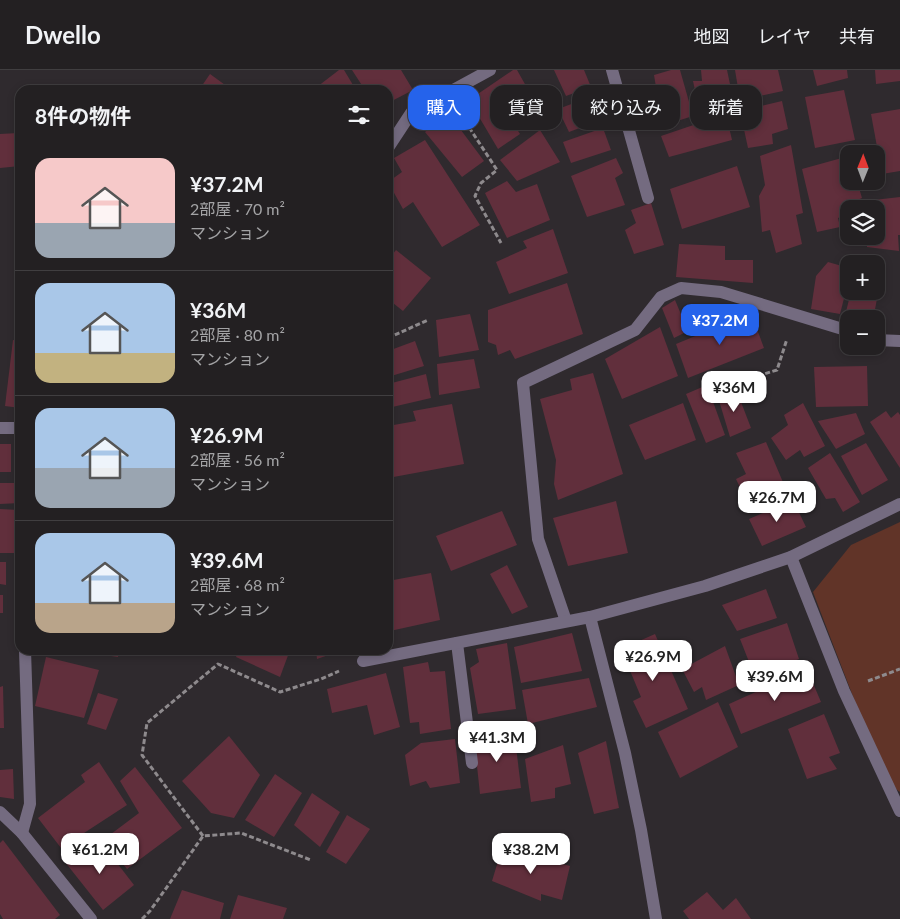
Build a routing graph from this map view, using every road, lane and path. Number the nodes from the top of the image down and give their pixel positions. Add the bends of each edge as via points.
1 (490, 70) edge
2 (612, 70) edge
3 (463, 85) edge
4 (408, 118) edge
5 (471, 130) edge
6 (393, 140) edge
7 (648, 198) dead end
8 (501, 243) dead end
9 (795, 315) junction
10 (428, 320) dead end
11 (840, 329) edge
12 (393, 336) edge
13 (885, 340) edge
14 (900, 341) edge
15 (715, 389) dead end
16 (0, 428) edge
17 (15, 428) edge
18 (900, 504) edge
19 (791, 557) junction
20 (590, 617) junction
21 (566, 621) junction
22 (457, 643) junction
23 (24, 655) edge
24 (363, 661) joint
25 (900, 668) edge
26 (844, 691) junction
27 (472, 763) dead end
28 (900, 811) edge
29 (0, 812) edge
30 (22, 833) junction
31 (204, 836) junction
32 (311, 860) dead end
33 (92, 919) edge
34 (142, 919) edge
35 (656, 919) edge

1 - 3 street
2 - 7 street
4 - 6 street
5 - 8 path via 497,170 481,183 475,196
9 - 11 street
9 - 15 path via 777,370
9 - 21 street via 721,292 681,288 661,298 635,330 523,383 538,539
10 - 12 path
13 - 14 street
16 - 17 street
18 - 19 street
19 - 20 street via 705,586
19 - 26 street
20 - 21 street
20 - 35 street via 625,753
21 - 22 street
22 - 24 street
22 - 27 street
23 - 30 street via 30,804
24 - 31 path via 280,692 218,664 148,722 142,755
25 - 26 path
26 - 28 street
29 - 30 street
30 - 33 street
31 - 32 path via 241,833
31 - 34 path

